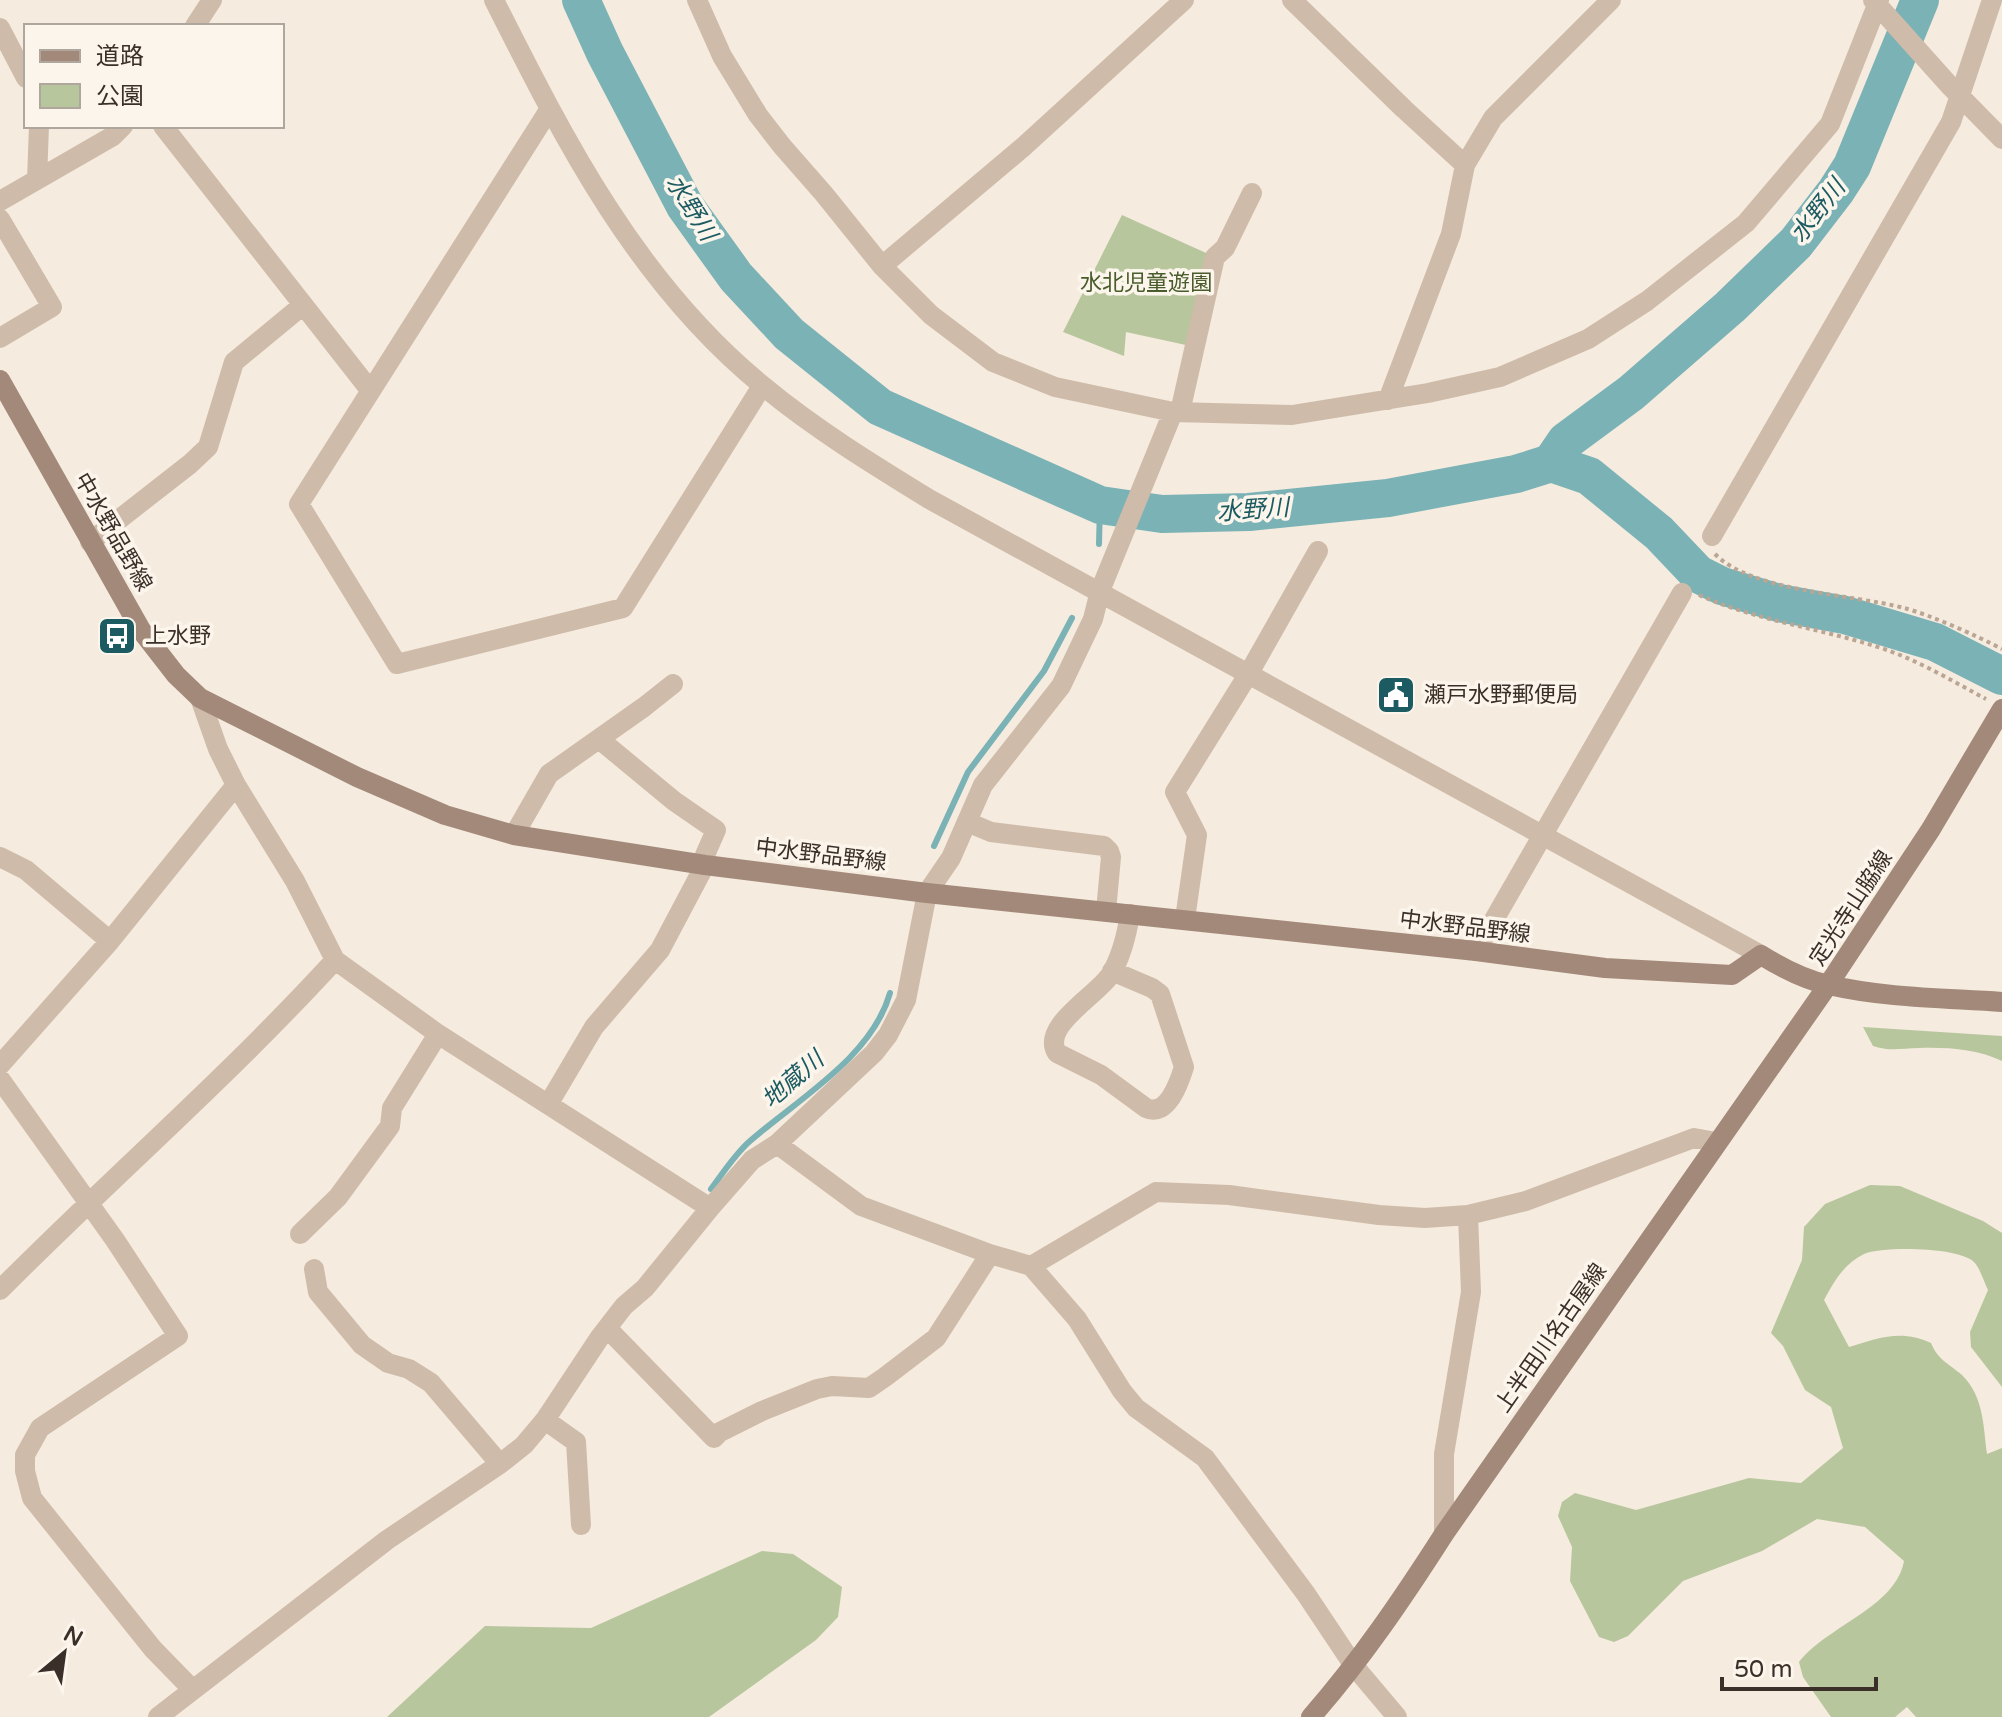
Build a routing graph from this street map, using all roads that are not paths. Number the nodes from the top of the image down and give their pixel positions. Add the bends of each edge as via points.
1 (212, 0) edge
2 (494, 0) edge
3 (697, 0) edge
4 (1184, 0) edge
5 (1292, 0) edge
6 (1611, 0) edge
7 (1992, 0) edge
8 (1876, 1) edge
9 (196, 24) edge
10 (0, 28) edge
11 (24, 74) edge
12 (1955, 91) junction
13 (549, 110) junction
14 (39, 128) edge
15 (121, 128) edge
16 (165, 128) edge
17 (2002, 139) edge
18 (1465, 165) junction
19 (37, 180) junction
20 (1252, 193) dead end
21 (0, 201) edge
22 (0, 219) edge
23 (882, 266) junction
24 (303, 305) junction
25 (0, 338) edge
26 (0, 380) edge
27 (762, 386) junction
28 (370, 390) junction
29 (1388, 400) junction
30 (1172, 419) junction
31 (1712, 536) road end
32 (90, 542) junction
33 (1318, 551) dead end
34 (1100, 591) junction
35 (1682, 593) road end
36 (1249, 673) junction
37 (673, 684) dead end
38 (200, 698) junction
39 (1995, 705) edge
40 (599, 739) junction
41 (236, 785) junction
42 (967, 822) junction
43 (514, 835) junction
44 (1543, 835) junction
45 (0, 857) edge
46 (705, 865) junction
47 (927, 893) junction
48 (1106, 911) junction
49 (1130, 914) junction
50 (1185, 919) junction
51 (110, 941) junction
52 (1476, 951) junction
53 (1761, 955) junction
54 (335, 960) junction
55 (1112, 971) junction
56 (1828, 985) junction
57 (2002, 1002) edge
58 (438, 1034) junction
59 (0, 1065) edge
60 (0, 1079) edge
61 (549, 1103) junction
62 (1716, 1142) junction
63 (777, 1144) junction
64 (88, 1201) junction
65 (710, 1208) junction
66 (1468, 1215) junction
67 (300, 1234) dead end
68 (990, 1254) junction
69 (1031, 1266) junction
70 (314, 1269) dead end
71 (0, 1290) edge
72 (607, 1328) junction
73 (545, 1420) junction
74 (500, 1464) junction
75 (581, 1525) dead end
76 (1444, 1534) junction
77 (1354, 1666) junction
78 (192, 1689) junction
79 (158, 1717) edge
80 (1311, 1717) edge
81 (1397, 1717) edge

1 - 9 street
2 - 13 street
3 - 23 street via 722,56 758,115
4 - 23 street
5 - 18 street
6 - 18 street via 1493,118
7 - 12 street
8 - 12 street
8 - 29 street via 1830,124 1746,223 1647,301 1588,339 1500,377
10 - 11 street
12 - 17 street
12 - 31 street via 1951,122
13 - 27 street via 599,197 657,279
13 - 28 street
14 - 19 street
15 - 19 street
16 - 24 street
18 - 29 street via 1451,234
19 - 21 street
20 - 30 street via 1225,248 1215,257
22 - 25 street via 52,307
23 - 30 street via 931,315 993,362 1055,387
24 - 28 street
24 - 32 street via 234,362 208,447
26 - 32 main road, 中水野品野線
27 - 28 street via 623,608 397,664 299,504
27 - 34 street via 840,444 929,499
29 - 30 street via 1292,415
30 - 34 street
32 - 38 main road, 中水野品野線 via 141,630
33 - 36 street
34 - 36 street
34 - 42 street via 1093,619 1061,686 983,785
35 - 44 street
36 - 44 street
36 - 50 street via 1175,792 1197,835
37 - 40 street
38 - 41 street
38 - 43 main road, 中水野品野線 via 357,777 445,815
39 - 56 main road, 定光寺山脇線 via 1931,829
40 - 43 street via 549,774
40 - 46 street via 716,830
41 - 51 street
41 - 54 street via 295,881
42 - 47 street
42 - 48 street via 991,832 1104,846 1111,857
43 - 46 main road, 中水野品野線
44 - 52 street
44 - 53 street
45 - 51 street via 26,870
46 - 47 main road, 中水野品野線
46 - 61 street via 660,950 594,1027
47 - 48 main road, 中水野品野線
47 - 63 street via 906,1000 888,1035
48 - 49 main road, 中水野品野線
49 - 50 main road, 中水野品野線
49 - 55 street
50 - 52 main road, 中水野品野線
51 - 59 street
52 - 53 main road, 中水野品野線 via 1605,968 1732,975
53 - 56 main road
54 - 58 street
54 - 64 street via 151,1146
55 - 55 street via 1060,1025 1053,1047 1146,1108 1159,1110 1184,1067 1163,999 1152,988
56 - 57 main road, 定光寺山脇線
56 - 62 main road, 上半田川名古屋線
58 - 61 street
58 - 67 street via 392,1108 390,1126 338,1197
60 - 64 street
61 - 65 street
62 - 66 street via 1694,1138 1526,1201
62 - 76 main road, 上半田川名古屋線
63 - 65 street via 752,1160
63 - 68 street via 861,1206
64 - 71 street
64 - 78 street via 178,1336 40,1428 25,1455 25,1471 32,1498 153,1649
65 - 72 street
66 - 69 street via 1379,1215 1229,1195 1156,1192
66 - 76 street via 1471,1292 1444,1454
68 - 69 street
68 - 72 street via 936,1338 869,1388 817,1389 714,1438
69 - 77 street via 1077,1319 1136,1408 1205,1458
70 - 74 street via 318,1292 362,1345 431,1383
72 - 73 street
73 - 74 street
73 - 75 street via 576,1442
74 - 78 street via 387,1540
76 - 77 main road, 上半田川名古屋線
77 - 80 main road, 上半田川名古屋線
77 - 81 street
78 - 79 street

